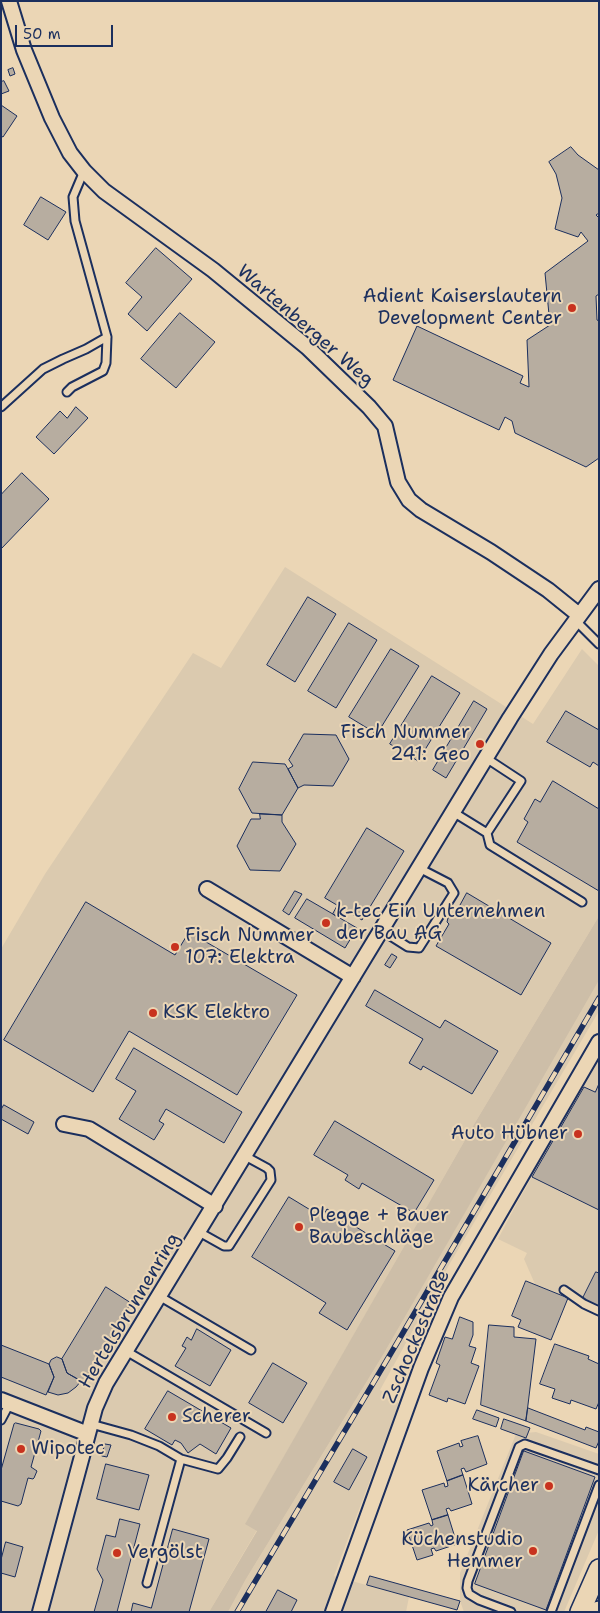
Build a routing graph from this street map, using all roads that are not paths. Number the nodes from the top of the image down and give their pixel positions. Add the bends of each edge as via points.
1 (9, 1) edge
2 (84, 171) junction
3 (107, 337) junction
4 (67, 392) dead end
5 (1, 407) edge
6 (599, 588) edge
7 (577, 618) junction
8 (599, 644) edge
9 (486, 758) junction
10 (453, 812) junction
11 (488, 833) junction
12 (419, 868) junction
13 (207, 889) dead end
14 (582, 902) dead end
15 (381, 930) junction
16 (353, 977) junction
17 (599, 1042) edge
18 (64, 1124) dead end
19 (245, 1156) junction
20 (215, 1206) junction
21 (199, 1232) junction
22 (564, 1290) dead end
23 (160, 1296) junction
24 (599, 1311) edge
25 (251, 1350) dead end
26 (126, 1351) junction
27 (6, 1402) edge
28 (1, 1420) edge
29 (90, 1429) junction
30 (266, 1433) dead end
31 (240, 1437) dead end
32 (181, 1459) junction
33 (599, 1470) edge
34 (599, 1485) edge
35 (599, 1569) edge
36 (147, 1583) dead end
37 (40, 1612) edge
38 (333, 1612) edge
39 (511, 1612) edge
40 (551, 1612) edge
41 (580, 1612) edge

1 - 2 street, Wartenberger Weg via 24,50 52,118 70,153
2 - 3 lane via 73,197 75,220
2 - 7 street, Wartenberger Weg via 104,191 213,270 307,347 369,408 385,426 398,482 409,500 548,590
3 - 4 lane via 106,363 102,371
3 - 5 lane via 43,369
6 - 7 street, Hertelsbrunnenring
7 - 8 lane, Wartenberger Weg
7 - 9 street, Hertelsbrunnenring
9 - 10 street, Hertelsbrunnenring
9 - 11 lane via 521,780
10 - 11 lane
10 - 12 street, Hertelsbrunnenring
11 - 14 lane via 490,845
12 - 15 street, Hertelsbrunnenring
12 - 15 lane via 448,883 454,894 419,948 408,947
13 - 16 street
15 - 16 street, Hertelsbrunnenring
16 - 19 street, Hertelsbrunnenring
17 - 38 street, Zschockestraße via 451,1296 421,1368
18 - 20 street via 89,1130
19 - 20 street, Hertelsbrunnenring
19 - 21 lane via 267,1168 271,1180 229,1246
20 - 21 street, Hertelsbrunnenring
21 - 23 street, Hertelsbrunnenring
22 - 24 lane
23 - 25 lane
23 - 26 street, Hertelsbrunnenring
26 - 29 street, Hertelsbrunnenring via 106,1383
26 - 30 lane
27 - 28 lane
27 - 29 street
29 - 32 lane via 131,1436 159,1446
29 - 37 street, Hertelsbrunnenring
31 - 32 lane via 218,1469
32 - 36 lane
33 - 39 lane via 526,1444 519,1447 467,1588 469,1594 479,1600
34 - 40 lane
35 - 41 main road

